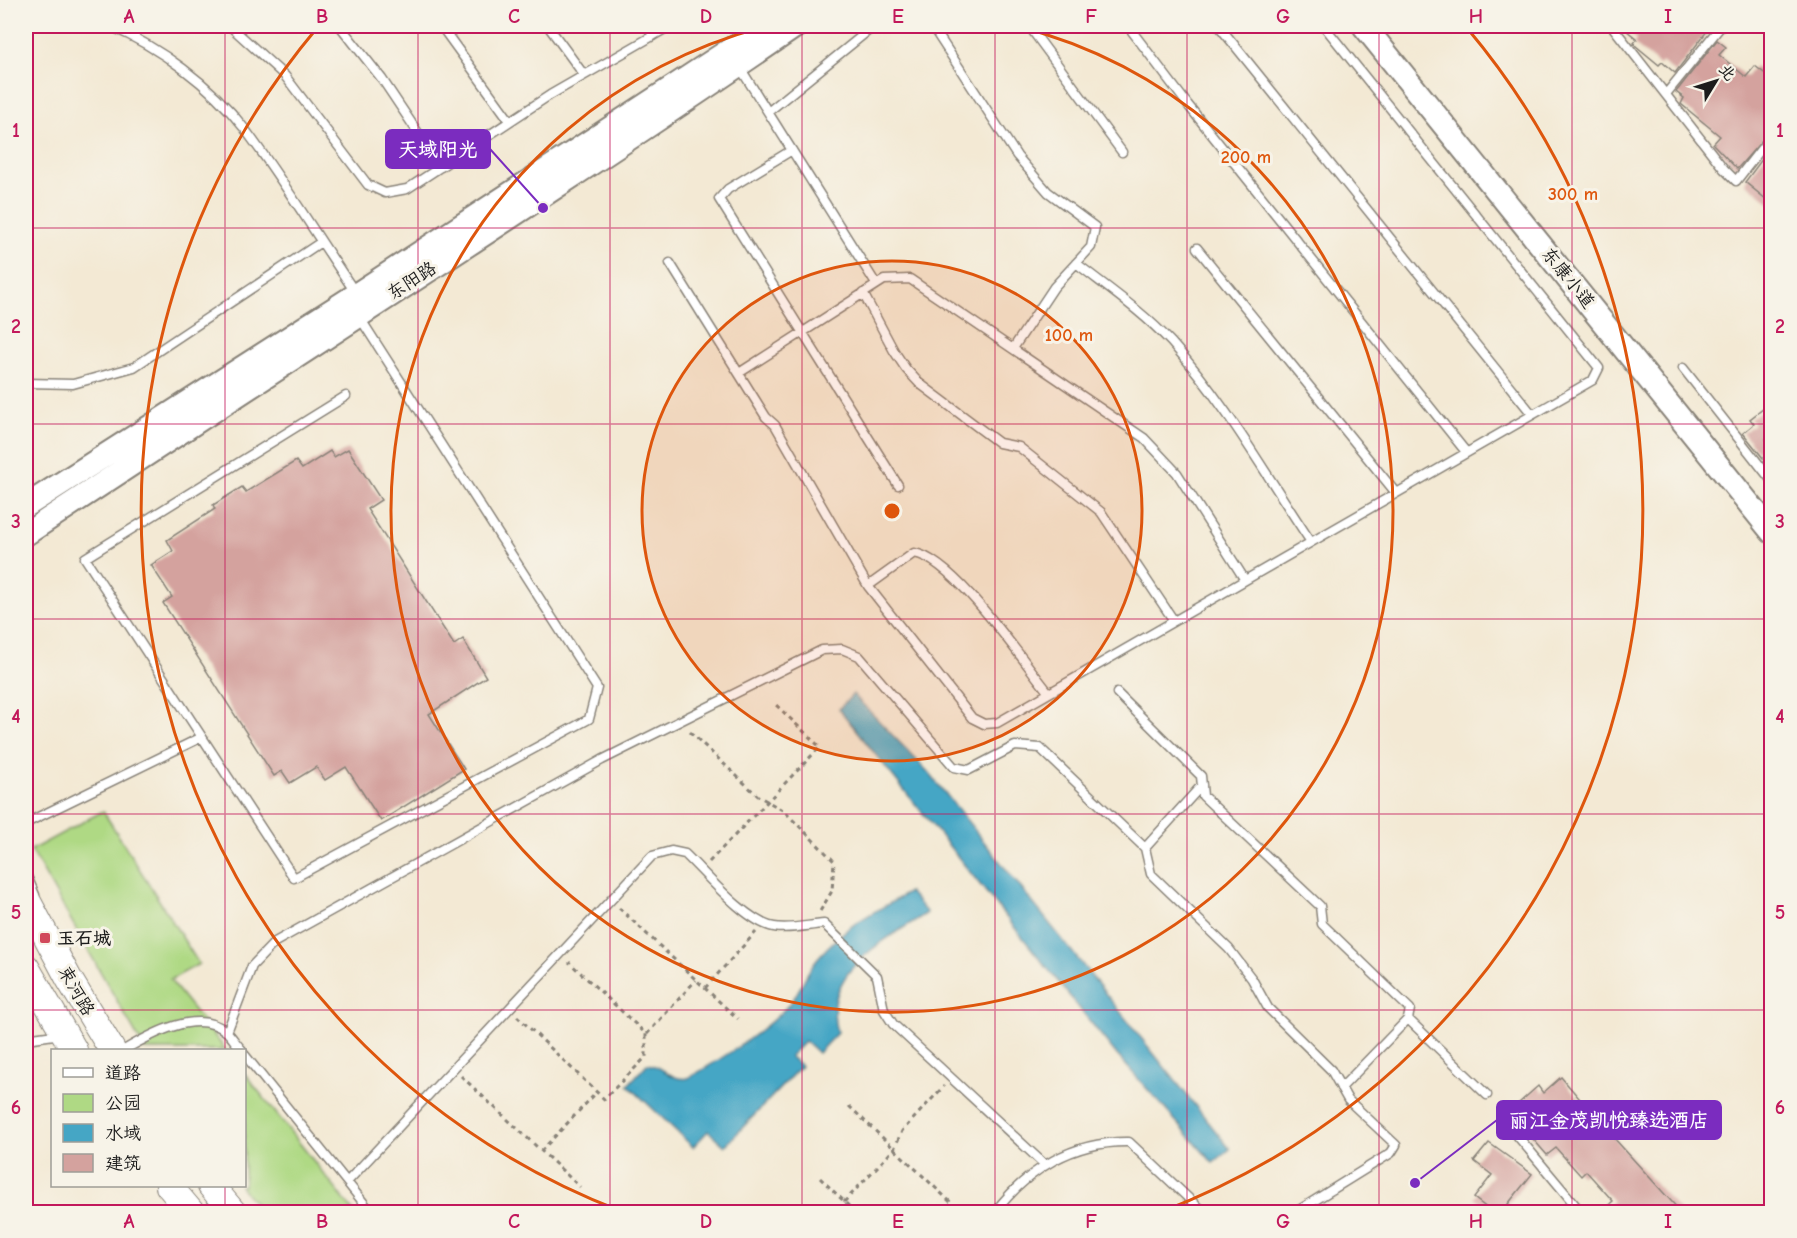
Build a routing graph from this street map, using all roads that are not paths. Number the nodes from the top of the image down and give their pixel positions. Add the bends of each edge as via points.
1 (110, 26) edge
2 (230, 26) edge
3 (340, 26) edge
4 (441, 26) edge
5 (548, 26) edge
6 (647, 26) edge
7 (670, 26) edge
8 (766, 26) edge
9 (796, 26) edge
10 (874, 26) edge
11 (932, 26) edge
12 (1029, 26) edge
13 (1128, 26) edge
14 (1219, 26) edge
15 (1324, 26) edge
16 (1364, 26) edge
17 (1612, 26) edge
18 (1722, 26) edge
19 (653, 36) junction
20 (738, 65) junction
21 (584, 75) junction
22 (1665, 94) junction
23 (768, 112) junction
24 (510, 121) junction
25 (1772, 135) edge
26 (792, 150) junction
27 (1122, 152) dead end
28 (441, 167) junction
29 (321, 242) junction
30 (1197, 249) dead end
31 (670, 263) dead end
32 (1076, 263) junction
33 (876, 284) junction
34 (863, 293) junction
35 (357, 304) junction
36 (802, 332) junction
37 (1014, 347) junction
38 (1683, 368) dead end
39 (739, 373) junction
40 (26, 383) edge
41 (346, 396) dead end
42 (1532, 414) junction
43 (1466, 452) junction
44 (1772, 481) edge
45 (898, 485) dead end
46 (1396, 493) junction
47 (26, 506) edge
48 (1772, 532) edge
49 (26, 534) edge
50 (1311, 542) junction
51 (1245, 580) junction
52 (868, 586) junction
53 (1174, 621) junction
54 (1049, 693) junction
55 (1118, 693) dead end
56 (202, 737) junction
57 (1202, 785) junction
58 (26, 822) edge
59 (1145, 848) junction
60 (26, 873) edge
61 (26, 898) edge
62 (26, 967) edge
63 (1408, 1019) junction
64 (227, 1032) junction
65 (26, 1039) edge
66 (69, 1042) edge
67 (111, 1049) edge
68 (122, 1049) edge
69 (125, 1049) edge
70 (241, 1049) edge
71 (246, 1056) edge
72 (1341, 1088) junction
73 (1487, 1095) dead end
74 (1510, 1127) dead end
75 (1044, 1164) junction
76 (347, 1182) junction
77 (171, 1187) edge
78 (191, 1212) edge
79 (371, 1212) edge
80 (995, 1212) edge
81 (1203, 1212) edge
82 (1296, 1212) edge
83 (1581, 1212) edge

1 - 29 lane via 172,62 221,103 243,127
2 - 28 lane via 285,76 368,185 385,193 400,192
3 - 28 lane via 382,79
4 - 24 lane
5 - 21 lane
6 - 19 lane
7 - 19 lane
8 - 35 main road, 东阳路
9 - 20 main road, 东阳路
10 - 23 lane
11 - 32 lane via 1017,156 1048,192 1095,227 1091,247
12 - 27 lane
13 - 43 lane
14 - 42 lane
15 - 42 lane via 1599,368 1593,380
16 - 48 main road, 东康小道
17 - 22 lane
18 - 22 lane
19 - 21 lane
20 - 23 lane
20 - 35 main road, 东阳路 via 591,166
21 - 24 lane
22 - 25 lane via 1736,180
23 - 26 lane
24 - 28 lane
26 - 33 lane
26 - 36 lane via 728,189 719,200
29 - 35 lane
29 - 40 lane via 134,368 73,384
30 - 46 lane
31 - 39 lane
32 - 37 lane via 1054,287
32 - 50 lane via 1171,343 1214,396
33 - 34 lane
33 - 37 lane via 892,278 910,279
34 - 36 lane
34 - 53 lane via 894,351 919,383 999,443 1019,447 1101,512
35 - 47 main road, 东阳路
35 - 49 main road, 东阳路
35 - 56 lane via 597,688 589,720 294,878
36 - 39 lane
36 - 45 lane
37 - 51 lane via 1157,450 1177,473
38 - 44 lane
39 - 52 lane via 775,425
41 - 56 lane via 86,558
42 - 43 lane
43 - 46 lane
46 - 50 lane
50 - 51 lane
51 - 53 lane
52 - 54 lane via 978,722 997,723
52 - 54 lane via 914,553 926,555 957,579
53 - 54 lane
55 - 57 lane via 1201,776
56 - 58 lane
57 - 59 lane
57 - 63 lane via 1203,796 1320,906 1322,924 1410,1008
59 - 64 lane via 1040,748 1015,746 975,768 954,767 859,656 842,649 822,650 602,760 275,942 252,966
59 - 72 lane via 1151,874 1229,949 1268,1008 1331,1070
60 - 68 lane via 73,970
61 - 67 main road, 束河路
62 - 66 main road, 束河路
63 - 72 lane
63 - 73 lane
64 - 69 lane via 210,1024 184,1024
64 - 70 lane
65 - 66 lane
71 - 76 lane
72 - 82 lane via 1348,1100 1396,1145 1391,1153
74 - 83 lane
75 - 76 lane via 888,1018 881,985 872,968 824,924 781,928 764,924 685,854 671,851 658,853 611,901
75 - 80 lane
75 - 81 lane via 1090,1145 1129,1142
76 - 79 lane
77 - 78 main road

